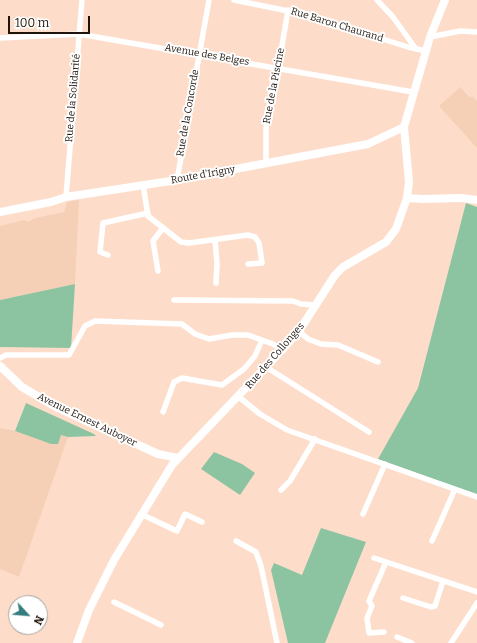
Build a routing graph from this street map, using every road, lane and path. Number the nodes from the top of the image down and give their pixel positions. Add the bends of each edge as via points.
1 (82, 0) edge
2 (209, 0) edge
3 (234, 0) edge
4 (377, 0) edge
5 (445, 0) edge
6 (288, 10) junction
7 (477, 32) edge
8 (79, 34) junction
9 (430, 37) junction
10 (0, 38) edge
11 (416, 49) junction
12 (426, 51) junction
13 (199, 54) junction
14 (277, 68) junction
15 (413, 92) junction
16 (404, 128) junction
17 (266, 163) junction
18 (176, 180) junction
19 (143, 184) junction
20 (66, 197) junction
21 (407, 198) junction
22 (477, 200) edge
23 (0, 212) edge
24 (148, 212) junction
25 (163, 228) junction
26 (215, 240) junction
27 (108, 255) dead end
28 (248, 264) dead end
29 (158, 271) dead end
30 (216, 283) dead end
31 (174, 300) dead end
32 (315, 305) junction
33 (299, 331) junction
34 (262, 340) junction
35 (282, 350) junction
36 (0, 358) edge
37 (378, 362) dead end
38 (0, 366) edge
39 (266, 367) junction
40 (239, 396) junction
41 (163, 412) dead end
42 (369, 432) dead end
43 (315, 439) junction
44 (175, 462) junction
45 (385, 464) junction
46 (455, 489) junction
47 (281, 490) dead end
48 (477, 497) edge
49 (141, 514) junction
50 (363, 514) dead end
51 (202, 522) dead end
52 (236, 541) dead end
53 (432, 541) dead end
54 (374, 558) dead end
55 (386, 562) junction
56 (443, 581) junction
57 (477, 592) edge
58 (403, 598) dead end
59 (114, 602) dead end
60 (477, 603) edge
61 (161, 625) dead end
62 (384, 632) dead end
63 (397, 637) dead end
64 (77, 643) edge
65 (277, 643) edge
66 (412, 643) edge
67 (451, 643) edge

1 - 8 street, Rue de la Solidarité
2 - 13 street, Rue de la Concorde
3 - 6 street, Rue Baron Chaurand
4 - 11 street
5 - 9 street, Rue des Collonges
6 - 11 street, Rue Baron Chaurand
6 - 14 street, Rue de la Piscine
7 - 9 street via 460,31
8 - 10 street, Avenue des Belges
8 - 13 street, Avenue des Belges
8 - 20 street, Rue de la Solidarité
9 - 12 street, Rue des Collonges
11 - 12 street, Rue Baron Chaurand
12 - 15 street, Rue des Collonges
13 - 14 street, Avenue des Belges
13 - 18 street, Rue de la Concorde
14 - 15 street, Avenue des Belges
14 - 17 street, Rue de la Piscine via 266,126
15 - 16 street, Rue des Collonges
16 - 17 street, Route d'Irigny via 368,144
16 - 21 street, Rue des Collonges via 409,182
17 - 18 street, Route d'Irigny
18 - 19 street, Route d'Irigny
19 - 20 street, Route d'Irigny
19 - 24 street
20 - 23 street, Route d'Irigny
21 - 22 street
21 - 32 street, Rue des Collonges via 392,236 376,249 343,267
24 - 25 street via 150,218
24 - 27 street via 103,223 100,252
25 - 26 street via 185,243
25 - 29 street via 153,241
26 - 28 street via 248,235 255,237 259,243 262,263
26 - 30 street
31 - 32 street via 293,301
32 - 33 street, Rue des Collonges
33 - 35 street, Rue des Collonges
33 - 37 street via 315,341 338,345
34 - 35 street
34 - 36 street via 248,335 209,339 195,334 182,324 95,321 84,326 69,355 6,355
34 - 41 street via 255,356 244,370 222,385 182,378 174,382
35 - 39 street, Rue des Collonges
38 - 44 street, Avenue Ernest Auboyer via 22,387 56,407
39 - 40 street, Rue des Collonges
39 - 42 street
40 - 43 street via 278,426
40 - 44 street, Rue des Collonges
43 - 45 street
43 - 47 street via 290,481
44 - 49 street, Rue des Collonges
45 - 46 street
45 - 50 street
46 - 48 street
46 - 53 street
49 - 51 street via 177,531 185,514
49 - 64 street, Rue des Collonges via 103,582
52 - 65 street via 256,552 262,566
54 - 55 street
55 - 56 street
55 - 62 street via 369,601 372,606 367,618 369,633
56 - 57 street
56 - 58 street via 435,606
59 - 61 street
60 - 67 street
63 - 66 street

